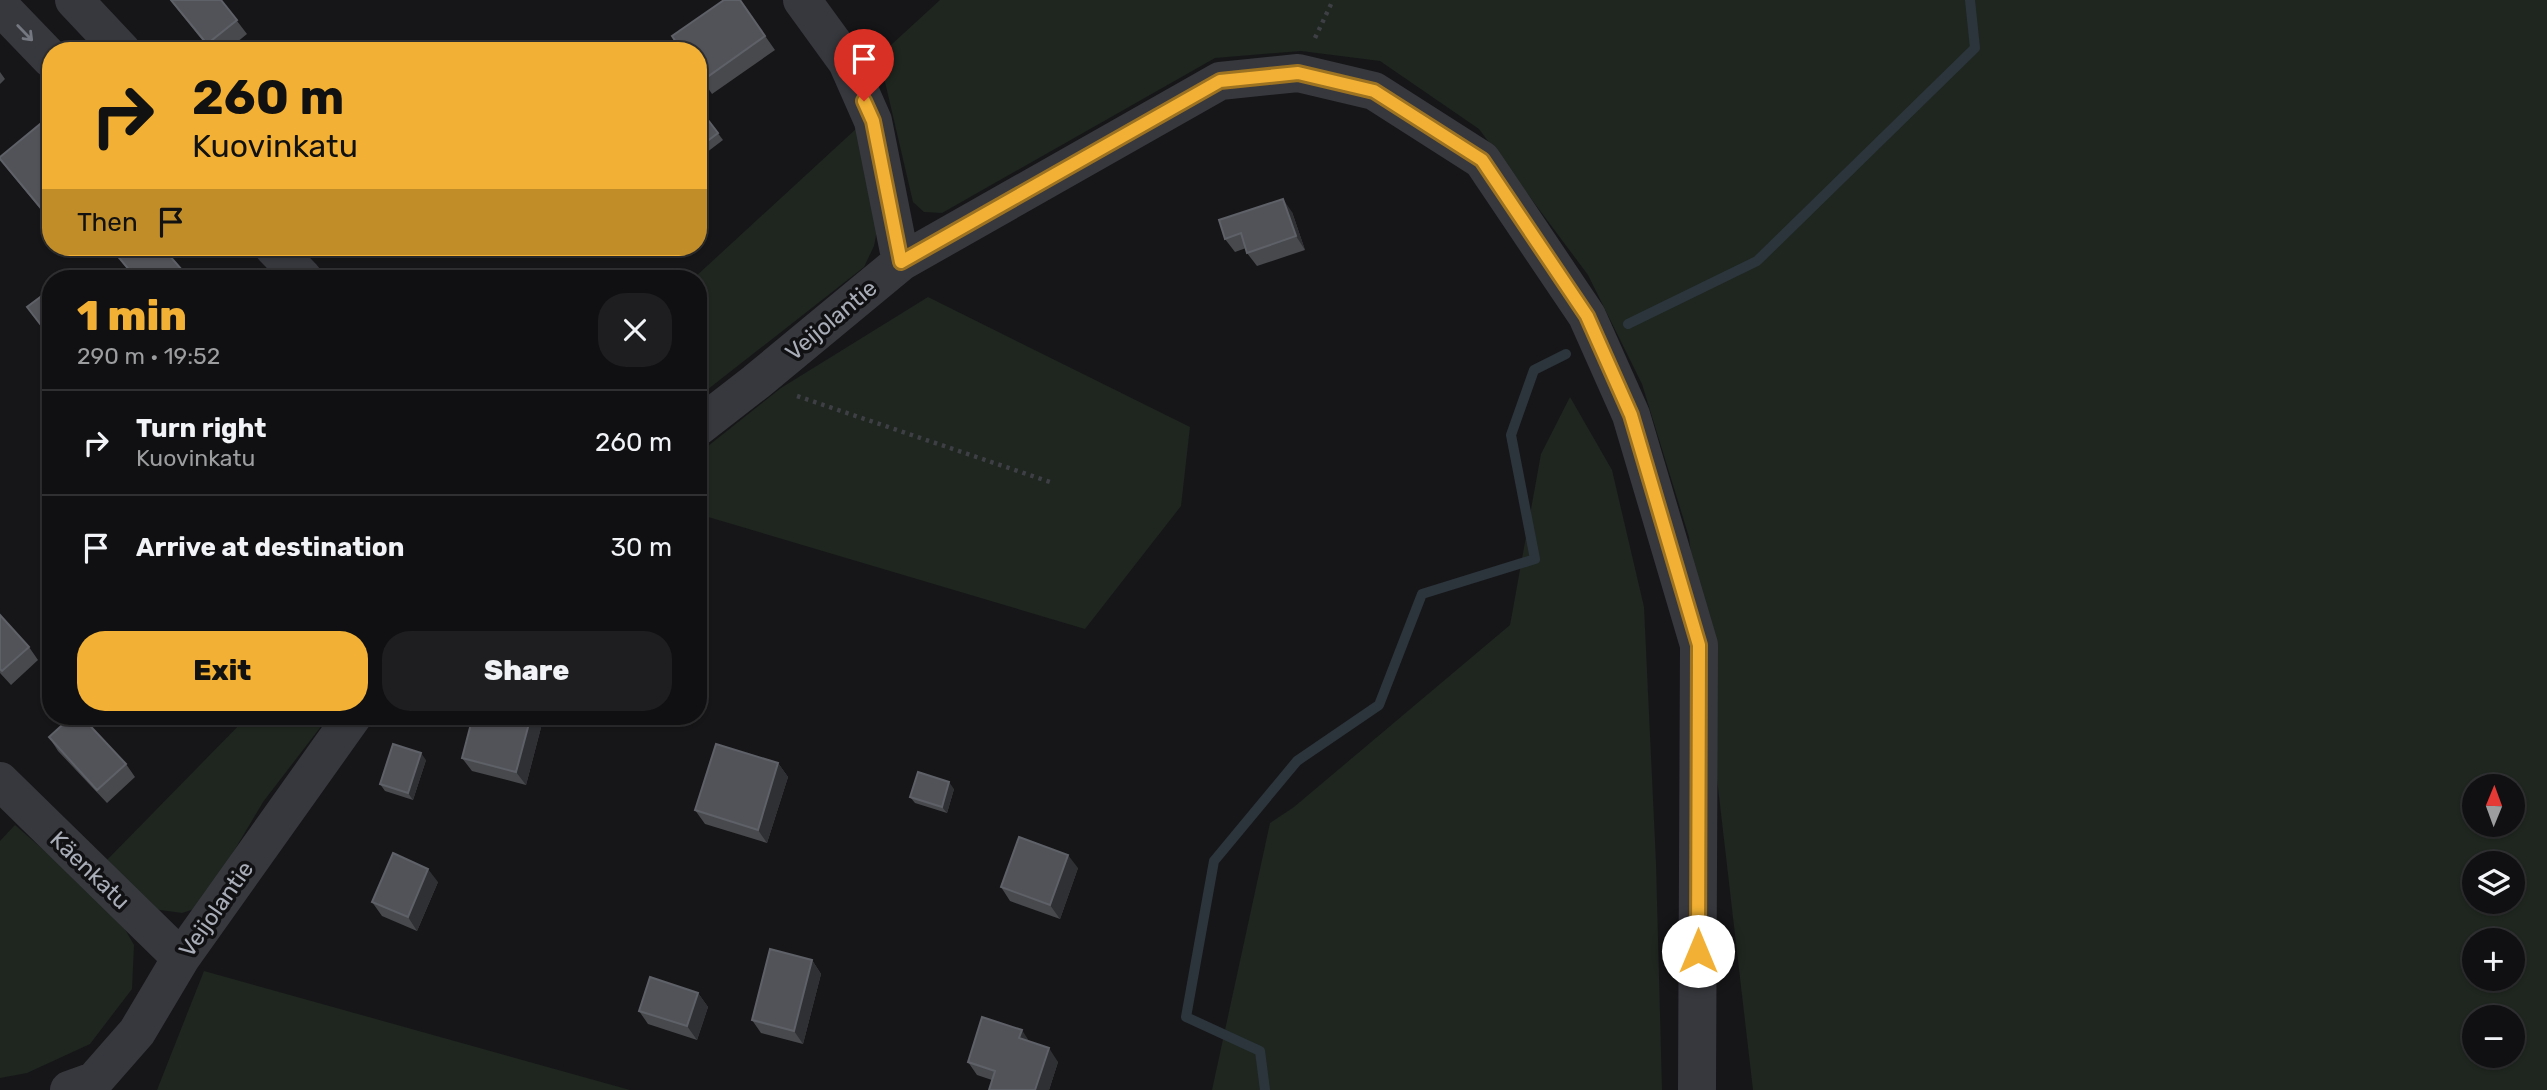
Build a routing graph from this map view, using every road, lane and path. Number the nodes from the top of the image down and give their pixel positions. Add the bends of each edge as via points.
1 (74, 0) edge
2 (802, 0) edge
3 (0, 6) edge
4 (114, 42) edge
5 (42, 50) edge
6 (282, 256) edge
7 (901, 262) junction
8 (295, 270) edge
9 (756, 382) junction
10 (707, 419) edge
11 (1053, 483) dead end
12 (347, 725) edge
13 (0, 781) edge
14 (181, 958) junction
15 (85, 1087) edge
16 (1697, 1090) edge

1 - 4 street
2 - 7 street via 847,62 873,121
3 -> 5 street
6 - 8 street
7 - 9 street, Veijolantie
7 - 16 street, Veijolantie via 1220,81 1298,73 1374,91 1482,160 1587,316 1631,415 1699,645
9 - 10 street, Veijolantie
9 - 11 path
12 - 14 street, Veijolantie
13 - 14 street, Käenkatu
14 - 15 street, Veijolantie via 137,1032

